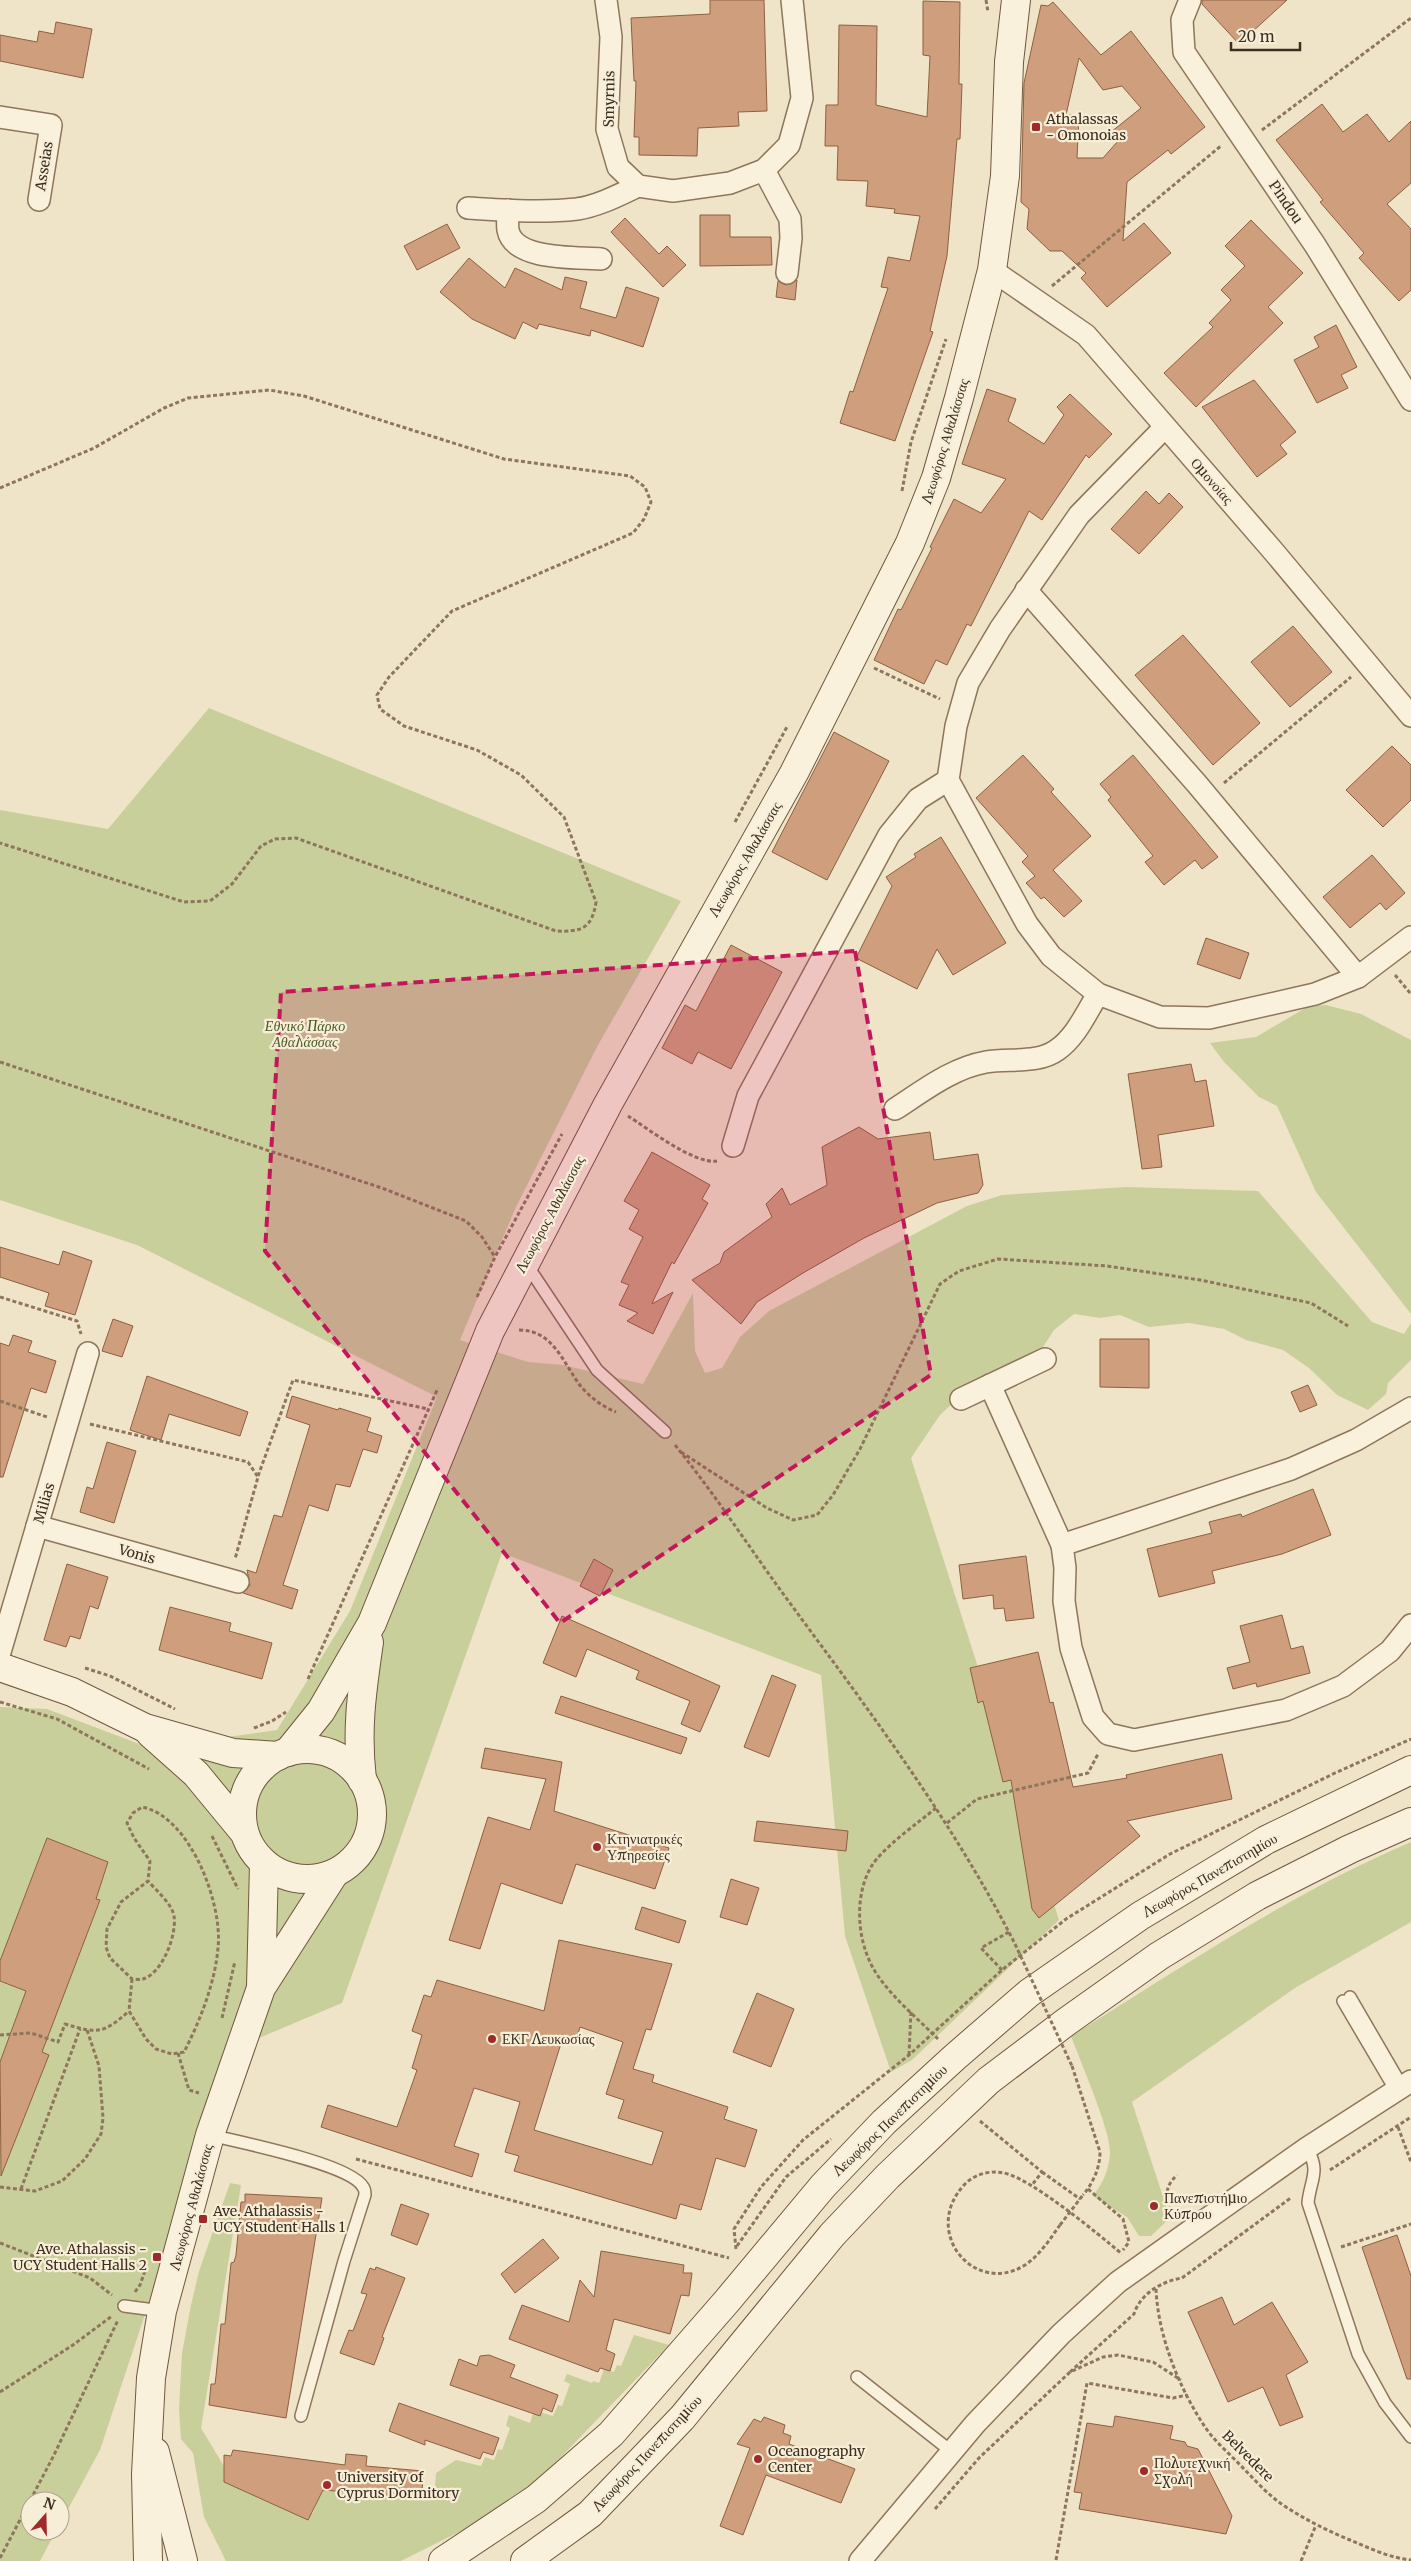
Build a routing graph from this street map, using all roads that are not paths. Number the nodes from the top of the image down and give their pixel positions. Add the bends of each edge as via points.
1 (606, 0) edge
2 (792, 0) edge
3 (1016, 0) edge
4 (1190, 0) edge
5 (0, 117) edge
6 (764, 170) junction
7 (638, 186) junction
8 (39, 200) dead end
9 (468, 208) dead end
10 (508, 210) junction
11 (602, 258) dead end
12 (992, 270) junction
13 (787, 273) dead end
14 (1411, 400) edge
15 (1165, 426) junction
16 (1026, 590) junction
17 (1411, 716) edge
18 (948, 780) junction
19 (1411, 937) edge
20 (1358, 977) junction
21 (1098, 994) junction
22 (895, 1109) dead end
23 (733, 1146) road end
24 (523, 1267) junction
25 (88, 1353) road end
26 (1045, 1359) dead end
27 (990, 1385) junction
28 (961, 1398) dead end
29 (1410, 1413) edge
30 (665, 1432) road end
31 (37, 1526) junction
32 (1062, 1545) junction
33 (233, 1581) road end
34 (372, 1623) junction
35 (1411, 1625) edge
36 (0, 1652) edge
37 (0, 1667) edge
38 (145, 1728) junction
39 (283, 1754) junction
40 (1411, 1770) edge
41 (362, 1780) junction
42 (1411, 1822) edge
43 (244, 1832) junction
44 (264, 1864) junction
45 (334, 1874) junction
46 (261, 1988) junction
47 (1346, 1999) dead end
48 (1403, 2086) edge
49 (210, 2135) junction
50 (1307, 2148) junction
51 (124, 2306) road end
52 (162, 2311) junction
53 (857, 2377) dead end
54 (301, 2416) dead end
55 (149, 2432) junction
56 (1411, 2437) edge
57 (952, 2452) junction
58 (148, 2561) edge
59 (183, 2561) edge
60 (443, 2561) edge
61 (525, 2561) edge
62 (860, 2561) edge

1 - 7 street, Smyrnis via 611,37 607,130 618,167
2 - 6 street via 802,98 789,145
3 - 12 main road, Λεωφόρος Αθαλάσσας via 1009,62 1005,176
4 - 14 street, Pindou via 1182,20 1184,52 1315,245
5 - 8 street, Asseias via 51,124
6 - 7 street via 730,184 673,191
6 - 13 street via 790,219 792,238
7 - 10 street via 603,202 577,209
9 - 10 street
10 - 11 street via 508,230 513,241 530,253
12 - 15 street, Ομονοίας via 1086,335
12 - 24 main road, Λεωφόρος Αθαλάσσας via 936,478 910,543 794,773 608,1104
15 - 16 street via 1079,515
15 - 17 street, Ομονοίας
16 - 18 street via 968,684 956,726
16 - 20 street via 1208,796
18 - 21 street via 1027,924 1051,956
18 - 23 street via 918,799 889,835 748,1096
19 - 20 street
20 - 21 street via 1315,994 1209,1018 1160,1016
21 - 22 street via 1075,1032 1057,1050 1039,1057 985,1062 944,1078
24 - 30 lane via 533,1274 597,1370
24 - 34 main road, Λεωφόρος Αθαλάσσας via 490,1331
25 - 31 street, Milias
26 - 27 street
27 - 28 street
27 - 32 street
29 - 32 street via 1290,1469
31 - 33 street, Vonis
31 - 36 street, Milias
32 - 35 street via 1064,1600 1071,1648 1093,1717 1108,1734 1134,1740 1286,1710 1343,1686 1390,1651
34 - 39 main road, Λεωφόρος Αθαλάσσας via 321,1711
34 - 41 main road, Λεωφόρος Αθαλάσσας via 358,1714
37 - 38 main road via 72,1692
38 - 39 main road via 232,1753
38 - 43 main road via 196,1774
39 - 41 main road via 306,1750 324,1752 345,1762
39 - 43 main road via 258,1772 244,1796
40 - 60 main road, Λεωφόρος Πανεπιστημίου via 1266,1840 1140,1916 1029,1993 884,2122 823,2186 728,2301 611,2434 536,2499
41 - 45 main road via 369,1794 371,1825 359,1854
42 - 61 main road, Λεωφόρος Πανεπιστημίου via 1257,1896 1160,1956 988,2081 888,2176 832,2235 682,2418 590,2514
43 - 44 main road via 255,1855
44 - 45 main road via 280,1874 298,1879
44 - 46 main road, Λεωφόρος Αθαλάσσας
45 - 46 main road, Λεωφόρος Αθαλάσσας
46 - 49 main road, Λεωφόρος Αθαλάσσας
47 - 48 lane
48 - 50 street
49 - 52 main road, Λεωφόρος Αθαλάσσας
49 - 54 lane via 309,2160 350,2176 363,2186 365,2195
50 - 56 lane via 1314,2160 1315,2181 1308,2203 1358,2354 1386,2403
50 - 57 street via 1118,2282 1061,2334
51 - 52 lane
52 - 55 main road, Λεωφόρος Αθαλάσσας via 151,2378
53 - 57 lane
55 - 58 main road, Λεωφόρος Αθαλάσσας via 146,2474
55 - 59 main road, Λεωφόρος Αθαλάσσας
57 - 62 street

